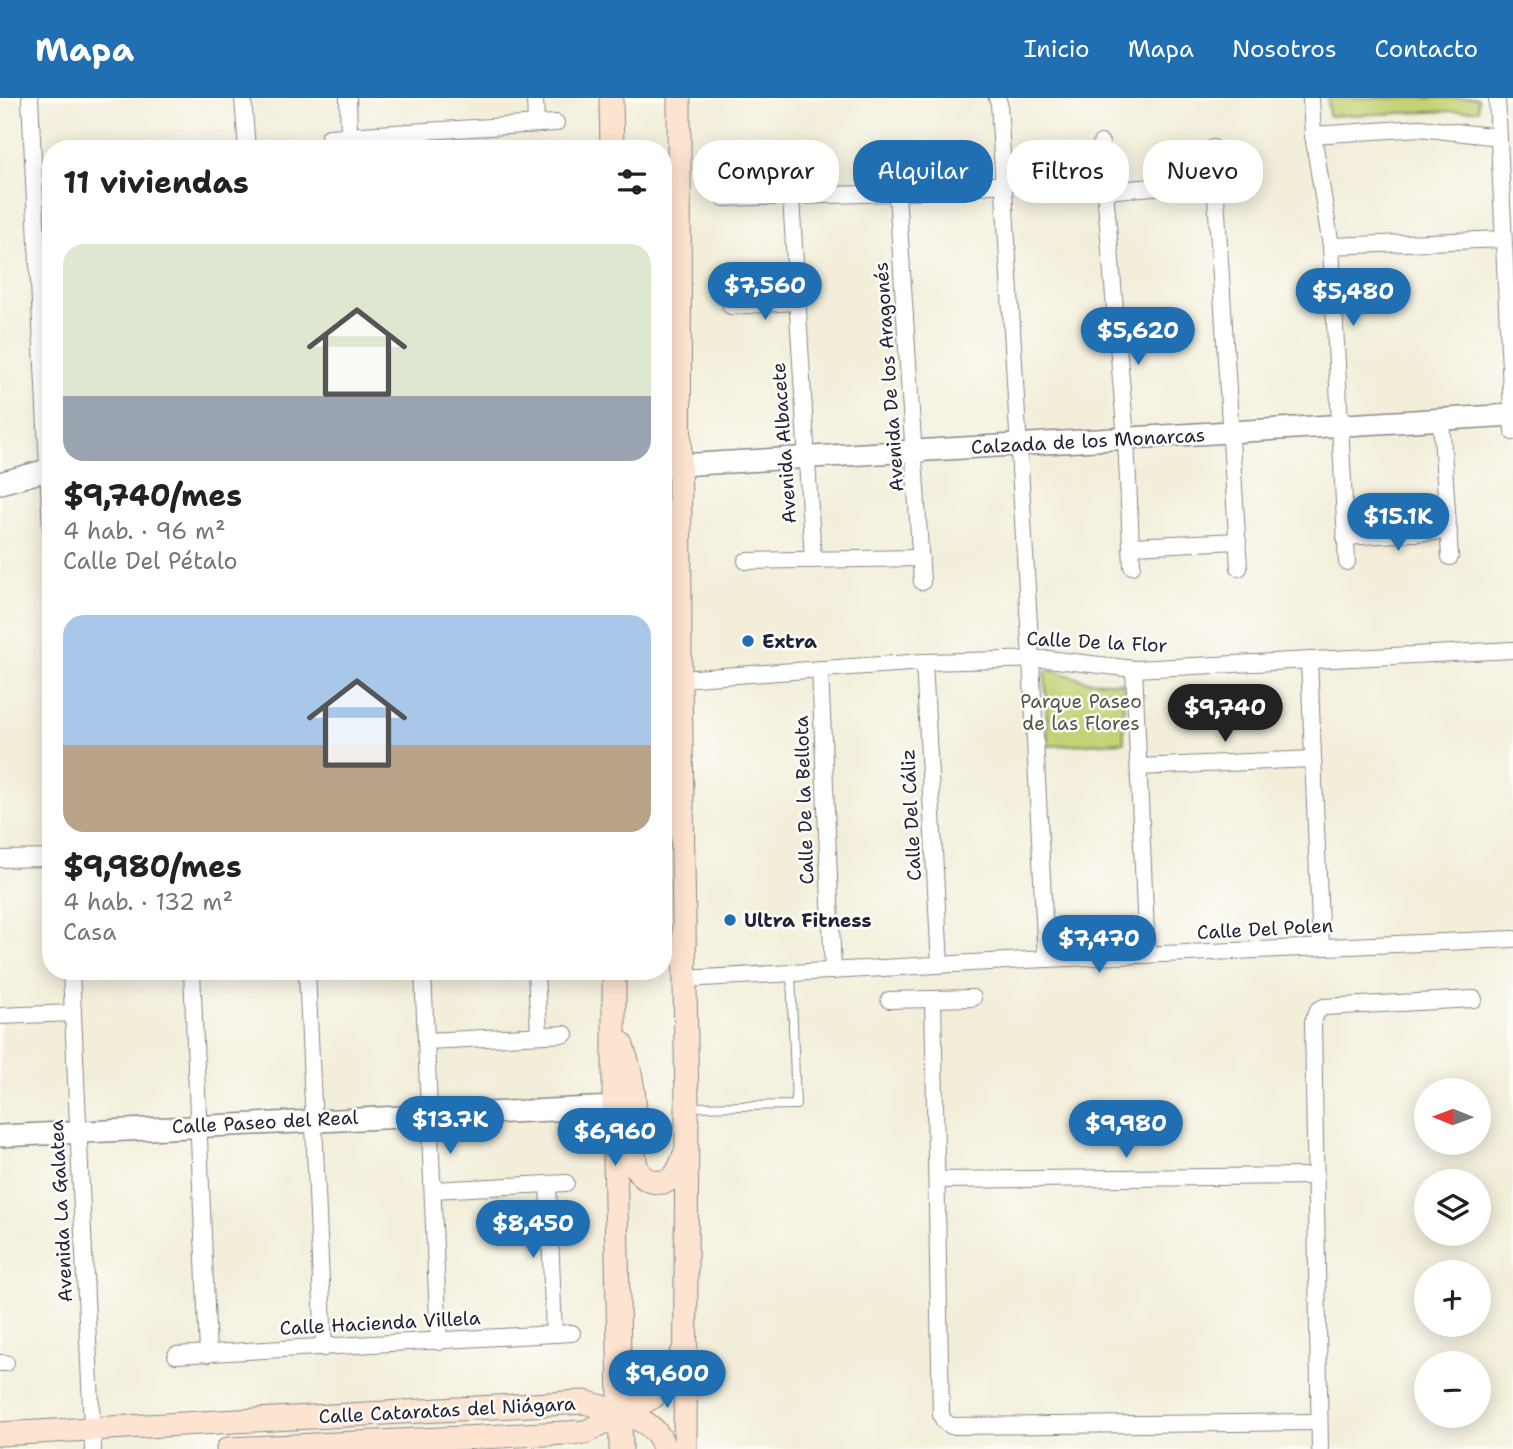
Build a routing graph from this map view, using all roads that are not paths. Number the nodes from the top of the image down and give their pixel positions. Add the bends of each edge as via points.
1 (30, 98) edge
2 (243, 98) edge
3 (348, 98) edge
4 (535, 98) edge
5 (611, 98) edge
6 (679, 98) edge
7 (997, 98) edge
8 (1311, 98) edge
9 (1497, 98) edge
10 (556, 123) dead end
11 (536, 124) junction
12 (1313, 135) junction
13 (349, 136) junction
14 (330, 137) dead end
15 (246, 140) edge
16 (612, 140) edge
17 (1504, 143) edge
18 (1003, 184) junction
19 (993, 185) edge
20 (791, 203) edge
21 (898, 203) edge
22 (1105, 203) edge
23 (1216, 203) edge
24 (42, 239) edge
25 (1503, 239) junction
26 (1331, 246) junction
27 (796, 302) junction
28 (731, 306) dead end
29 (672, 419) edge
30 (1441, 420) junction
31 (1513, 421) edge
32 (1340, 426) junction
33 (1231, 433) junction
34 (1126, 439) junction
35 (1019, 443) junction
36 (915, 451) junction
37 (806, 457) junction
38 (672, 465) edge
39 (42, 471) edge
40 (0, 483) edge
41 (672, 489) edge
42 (1449, 531) junction
43 (1345, 537) junction
44 (1238, 541) junction
45 (1132, 546) junction
46 (921, 558) junction
47 (1450, 558) dead end
48 (813, 560) junction
49 (746, 561) dead end
50 (1347, 562) dead end
51 (1132, 566) dead end
52 (1240, 568) dead end
53 (922, 582) dead end
54 (1513, 650) edge
55 (1031, 659) junction
56 (1308, 660) junction
57 (924, 662) junction
58 (820, 669) junction
59 (1134, 669) junction
60 (680, 679) junction
61 (1313, 759) junction
62 (1139, 767) junction
63 (0, 859) edge
64 (42, 859) edge
65 (1513, 939) edge
66 (1321, 947) junction
67 (1147, 955) junction
68 (1046, 959) junction
69 (940, 965) junction
70 (833, 971) junction
71 (791, 973) junction
72 (684, 979) junction
73 (71, 980) edge
74 (192, 980) edge
75 (307, 980) edge
76 (424, 980) edge
77 (536, 980) edge
78 (614, 980) edge
79 (973, 998) dead end
80 (933, 999) junction
81 (1474, 999) dead end
82 (889, 1000) dead end
83 (73, 1013) junction
84 (0, 1016) edge
85 (615, 1027) junction
86 (539, 1034) junction
87 (565, 1034) dead end
88 (427, 1041) junction
89 (614, 1107) junction
90 (687, 1107) junction
91 (430, 1115) junction
92 (314, 1120) junction
93 (199, 1125) junction
94 (78, 1132) junction
95 (0, 1136) edge
96 (686, 1150) junction
97 (1315, 1176) junction
98 (937, 1180) junction
99 (566, 1183) dead end
100 (548, 1184) junction
101 (433, 1190) junction
102 (572, 1333) dead end
103 (554, 1334) junction
104 (439, 1342) junction
105 (686, 1345) junction
106 (324, 1348) junction
107 (208, 1354) junction
108 (176, 1355) dead end
109 (620, 1414) junction
110 (1319, 1422) junction
111 (0, 1434) edge
112 (93, 1439) edge
113 (435, 1439) junction
114 (406, 1444) edge
115 (291, 1447) edge
116 (228, 1449) edge
117 (460, 1449) edge
118 (621, 1449) edge
119 (664, 1449) edge
120 (685, 1449) edge
121 (1320, 1449) edge

1 - 24 street
2 - 15 street
3 - 13 street
4 - 11 street
5 - 16 main road
6 - 29 main road
7 - 18 street
8 - 12 street
9 - 17 street
10 - 11 street
11 - 13 street
12 - 17 street via 1420,128
12 - 26 street
13 - 14 street
17 - 25 street
18 - 19 street
18 - 35 street
20 - 27 street, Avenida Albacete
21 - 36 street, Avenida De los Aragonés
22 - 34 street
23 - 33 street
25 - 26 street
25 - 31 street
26 - 32 street
27 - 28 street
27 - 37 street, Avenida Albacete
30 - 31 street, Calzada de los Monarcas
30 - 32 street, Calzada de los Monarcas
30 - 42 street
32 - 33 street, Calzada de los Monarcas
32 - 43 street
33 - 34 street, Calzada de los Monarcas
33 - 44 street
34 - 35 street, Calzada de los Monarcas
34 - 45 street
35 - 36 street, Calzada de los Monarcas
35 - 55 street
36 - 37 street, Calzada de los Monarcas
36 - 46 street, Avenida De los Aragonés
37 - 38 street, Calzada de los Monarcas
37 - 48 street, Avenida Albacete
39 - 40 street
41 - 60 main road
42 - 43 street
42 - 47 street
43 - 50 street
44 - 45 street
44 - 52 street
45 - 51 street
46 - 48 street
46 - 53 street, Avenida De los Aragonés
48 - 49 street
54 - 56 street, Calle De la Flor
55 - 57 street, Calle De la Flor
55 - 59 street, Calle De la Flor
55 - 68 street
56 - 59 street, Calle De la Flor
56 - 61 street
57 - 58 street, Calle De la Flor
57 - 69 street, Calle Del Cáliz
58 - 60 street, Calle De la Flor
58 - 70 street, Calle De la Bellota
59 - 62 street
60 - 72 main road
61 - 62 street
61 - 66 street
62 - 67 street
63 - 64 street
65 - 66 street, Calle Del Polen
66 - 67 street, Calle Del Polen
67 - 68 street, Calle Del Polen
68 - 69 street, Calle Del Polen
69 - 70 street, Calle Del Polen
70 - 71 street, Calle Del Polen
71 - 72 street, Calle Del Polen
71 - 90 lane via 796,1105
72 - 90 main road
73 - 83 street, Avenida La Galatea
74 - 93 street
75 - 92 street
76 - 88 street
77 - 86 street
78 - 85 main road
79 - 80 street
80 - 82 street
80 - 98 street
81 - 97 street via 1318,1010 1313,1021
83 - 84 street
83 - 94 street, Avenida La Galatea
85 - 89 main road
85 - 96 main road via 629,1063 638,1170 644,1178 669,1181 678,1173
86 - 87 street
86 - 88 street
88 - 91 street
89 - 91 street, Calle Paseo del Real
89 - 109 main road
90 - 96 main road
91 - 92 street, Calle Paseo del Real
91 - 101 street
92 - 93 street, Calle Paseo del Real
92 - 106 street
93 - 94 street, Calle Paseo del Real
93 - 107 street
94 - 95 street, Calle Paseo del Real
94 - 112 street, Avenida La Galatea
96 - 105 main road
97 - 98 street
97 - 110 street
98 - 110 street via 944,1422 951,1426
99 - 100 street
100 - 101 street
100 - 103 street
101 - 104 street
102 - 103 street, Calle Hacienda Villela
103 - 104 street, Calle Hacienda Villela
104 - 106 street, Calle Hacienda Villela
105 - 109 main road via 653,1397
105 - 120 main road
106 - 107 street, Calle Hacienda Villela
107 - 108 street, Calle Hacienda Villela
109 - 112 main road, Calle Cataratas del Niágara via 585,1402
109 - 113 main road, Calle Cataratas del Niágara via 586,1432
109 - 118 main road
109 - 119 main road via 647,1422
110 - 121 street
111 - 112 main road, Calle Cataratas del Niágara
113 - 114 main road, Calle Cataratas del Niágara
113 - 117 main road
114 - 115 main road, Calle Cataratas del Niágara
115 - 116 main road, Calle Cataratas del Niágara

